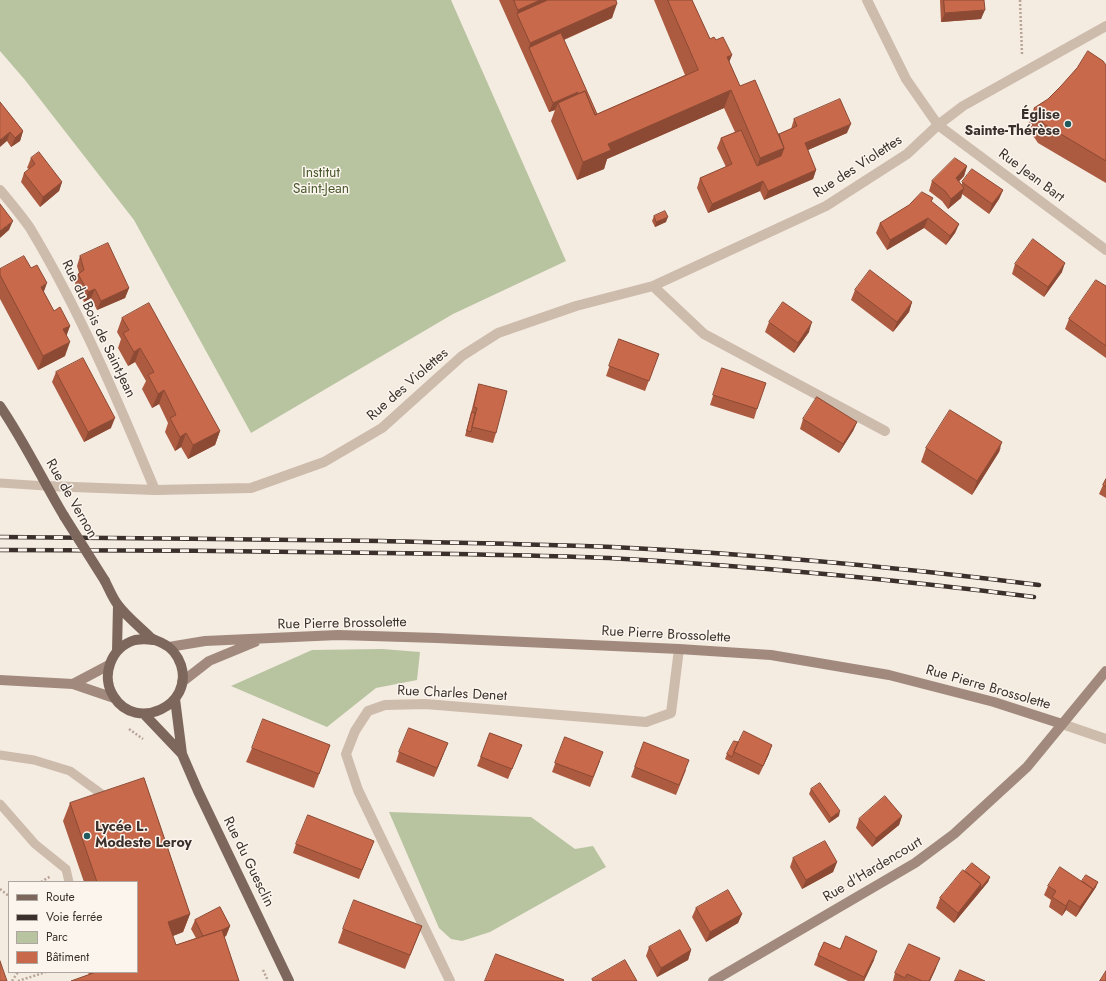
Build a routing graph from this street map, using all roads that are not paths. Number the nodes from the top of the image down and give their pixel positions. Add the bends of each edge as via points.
1 (868, 0) edge
2 (1106, 26) edge
3 (938, 125) junction
4 (0, 190) edge
5 (1106, 250) edge
6 (653, 286) junction
7 (0, 406) edge
8 (885, 431) dead end
9 (0, 482) edge
10 (46, 486) junction
11 (155, 490) junction
12 (118, 605) junction
13 (153, 640) junction
14 (261, 640) junction
15 (169, 647) junction
16 (679, 649) junction
17 (117, 651) junction
18 (109, 665) junction
19 (1106, 670) edge
20 (0, 680) edge
21 (182, 682) junction
22 (73, 684) junction
23 (114, 698) junction
24 (175, 699) junction
25 (144, 714) junction
26 (1062, 724) junction
27 (1106, 739) edge
28 (182, 754) junction
29 (0, 755) edge
30 (103, 795) edge
31 (0, 804) edge
32 (69, 881) edge
33 (289, 981) edge
34 (450, 981) edge
35 (713, 981) edge

1 - 3 street, Rue Jean Bart via 906,79
2 - 3 street, Rue des Violettes via 963,106
3 - 5 street, Rue Jean Bart
3 - 6 street, Rue des Violettes via 907,154 826,206
4 - 11 street, Rue du Bois de Saint-Jean via 29,227 79,316 124,414
6 - 8 street via 704,334
6 - 11 street, Rue des Violettes via 576,306 498,333 462,356 382,428 324,462 251,488
7 - 10 main road, Rue de Vernon
9 - 10 lane
10 - 11 street, Rue des Violettes
10 - 12 main road, Rue de Vernon, bridge
12 - 13 main road, Rue de Vernon
12 - 17 main road
13 - 15 main road
13 - 17 main road via 133,641
14 - 15 main road, Rue Pierre Brossolette via 205,641
14 - 16 main road, Rue Pierre Brossolette via 338,635
14 - 21 main road, Rue Pierre Brossolette via 210,662
15 - 21 main road via 181,666
16 - 26 main road, Rue Pierre Brossolette via 771,655 889,675 994,702
16 - 34 street, Rue Charles Denet via 671,713 646,722 426,704 385,705 368,711 354,731 346,754 358,790
17 - 18 main road
18 - 22 main road
18 - 23 main road via 108,682
19 - 26 main road, Rue d'Hardencourt
20 - 22 main road
21 - 24 main road
22 - 23 main road
23 - 25 main road via 133,712
24 - 25 main road via 162,710
24 - 28 main road
25 - 28 main road
26 - 27 street
26 - 35 main road, Rue d'Hardencourt via 1027,767 954,834 915,863
28 - 33 main road, Rue du Guesclin
29 - 30 lane via 34,760 70,771
31 - 32 lane via 35,844 66,869

